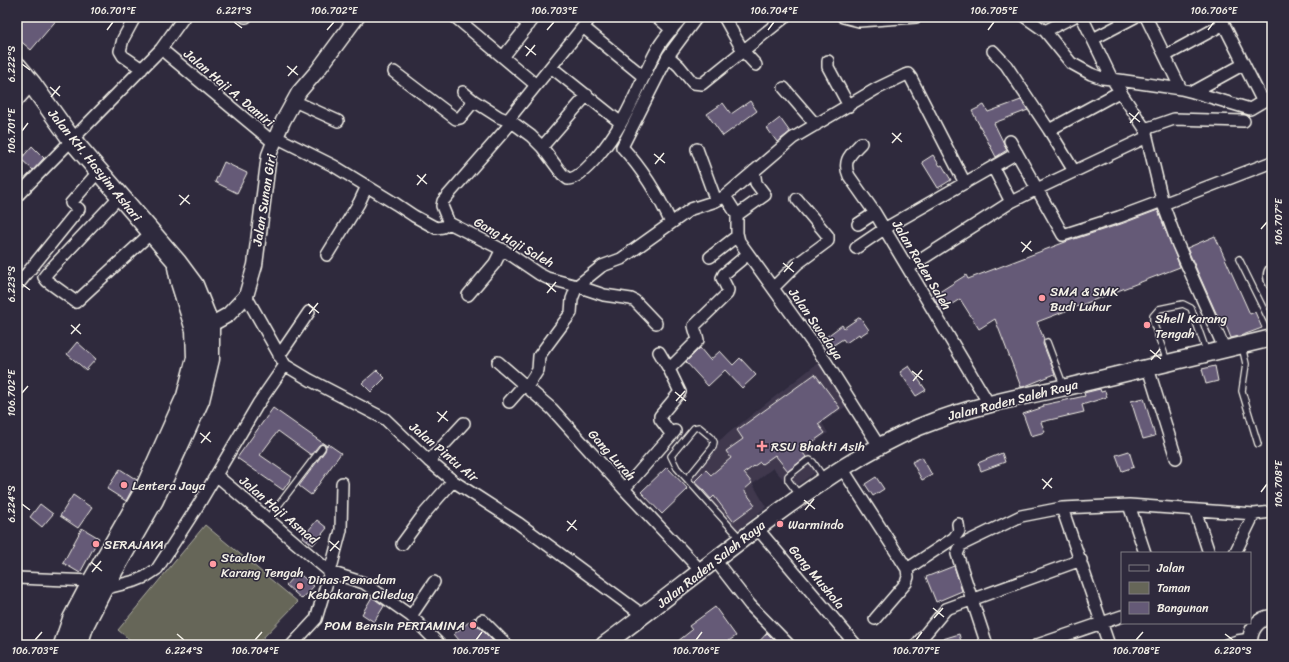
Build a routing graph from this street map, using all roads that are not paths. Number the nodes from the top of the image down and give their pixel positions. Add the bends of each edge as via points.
1 (135, 17) edge
2 (184, 17) edge
3 (357, 17) edge
4 (455, 17) edge
5 (519, 17) edge
6 (591, 17) edge
7 (657, 17) edge
8 (682, 17) edge
9 (697, 17) edge
10 (724, 17) edge
11 (785, 17) edge
12 (843, 17) edge
13 (916, 17) edge
14 (1025, 17) edge
15 (1073, 17) edge
16 (1082, 17) edge
17 (1135, 17) edge
18 (1146, 17) edge
19 (858, 19) edge
20 (532, 21) edge
21 (1222, 21) edge
22 (583, 27) junction
23 (672, 30) junction
24 (1046, 31) junction
25 (1093, 39) junction
26 (743, 51) junction
27 (993, 51) dead end
28 (167, 54) dead end
29 (668, 56) junction
30 (1165, 56) junction
31 (503, 57) junction
32 (828, 62) dead end
33 (1244, 64) junction
34 (756, 65) dead end
35 (17, 66) edge
36 (551, 67) junction
37 (142, 68) junction
38 (394, 72) dead end
39 (644, 77) junction
40 (1112, 79) junction
41 (32, 84) junction
42 (536, 85) junction
43 (784, 88) dead end
44 (1181, 89) junction
45 (1120, 91) junction
46 (463, 92) dead end
47 (1193, 92) junction
48 (587, 95) junction
49 (1267, 99) edge
50 (17, 101) edge
51 (294, 101) junction
52 (474, 101) junction
53 (849, 106) junction
54 (338, 121) dead end
55 (510, 121) junction
56 (1244, 121) dead end
57 (621, 123) junction
58 (816, 125) junction
59 (1049, 130) junction
60 (1146, 133) junction
61 (72, 140) junction
62 (275, 140) junction
63 (1010, 141) dead end
64 (861, 143) dead end
65 (542, 148) junction
66 (697, 149) dead end
67 (1016, 153) junction
68 (1272, 162) edge
69 (993, 167) junction
70 (754, 171) junction
71 (1074, 171) junction
72 (98, 172) junction
73 (965, 183) junction
74 (367, 186) junction
75 (1037, 189) junction
76 (17, 196) edge
77 (120, 196) junction
78 (721, 198) junction
79 (797, 199) dead end
80 (1011, 202) junction
81 (1163, 202) junction
82 (875, 213) junction
83 (737, 215) junction
84 (449, 223) junction
85 (671, 223) junction
86 (858, 224) dead end
87 (884, 230) junction
88 (151, 233) junction
89 (737, 236) junction
90 (856, 248) dead end
91 (502, 249) junction
92 (748, 254) junction
93 (327, 255) dead end
94 (710, 257) dead end
95 (1239, 258) dead end
96 (908, 268) junction
97 (1272, 269) edge
98 (20, 282) dead end
99 (1272, 284) edge
100 (576, 286) junction
101 (773, 288) junction
102 (468, 295) dead end
103 (246, 296) junction
104 (309, 312) dead end
105 (656, 323) dead end
106 (1272, 326) edge
107 (202, 328) junction
108 (1272, 338) edge
109 (1047, 342) dead end
110 (1242, 346) junction
111 (1225, 350) junction
112 (659, 352) dead end
113 (1207, 354) junction
114 (282, 360) junction
115 (498, 362) dead end
116 (1168, 363) junction
117 (669, 368) junction
118 (1148, 368) junction
119 (525, 386) junction
120 (1064, 387) junction
121 (509, 402) dead end
122 (989, 404) junction
123 (464, 423) dead end
124 (1258, 444) dead end
125 (879, 446) junction
126 (322, 448) dead end
127 (1176, 458) dead end
128 (429, 461) junction
129 (842, 468) junction
130 (216, 475) junction
131 (687, 479) junction
132 (825, 480) junction
133 (453, 481) junction
134 (342, 483) dead end
135 (624, 489) junction
136 (800, 496) junction
137 (1129, 505) junction
138 (1062, 508) junction
139 (1195, 510) junction
140 (1272, 512) edge
141 (1254, 514) junction
142 (268, 519) junction
143 (958, 524) dead end
144 (757, 528) junction
145 (742, 540) junction
146 (402, 544) dead end
147 (1145, 552) edge
148 (1210, 552) edge
149 (1235, 552) edge
150 (715, 560) junction
151 (1081, 560) junction
152 (907, 569) junction
153 (702, 571) junction
154 (330, 572) junction
155 (17, 578) edge
156 (434, 582) dead end
157 (98, 585) junction
158 (972, 599) junction
159 (411, 616) junction
160 (644, 616) junction
161 (1121, 616) edge
162 (1272, 618) edge
163 (875, 619) dead end
164 (482, 620) dead end
165 (1102, 623) junction
166 (1250, 642) edge
167 (63, 645) edge
168 (78, 645) edge
169 (292, 645) edge
170 (440, 645) edge
171 (508, 645) edge
172 (604, 645) edge
173 (789, 645) edge
174 (856, 645) edge
175 (916, 645) edge
176 (987, 645) edge
177 (1037, 645) edge
178 (1109, 645) edge
179 (1226, 645) edge

1 - 37 street via 123,39 120,51 123,56
2 - 37 street via 161,49
3 - 51 street, Jalan Sunan Giri
4 - 31 street
5 - 20 street
6 - 22 street
7 - 23 street
8 - 23 street
9 - 29 street
10 - 26 street
11 - 26 street
12 - 19 street
13 - 19 street
14 - 24 street
15 - 24 street
16 - 25 street
17 - 25 street
18 - 30 street
20 - 31 street
21 - 30 street
21 - 33 street
22 - 36 street
22 - 39 street
23 - 39 street via 660,45
24 - 40 street via 1071,63 1090,74
25 - 40 street
26 - 29 street via 702,84 693,83
26 - 34 street
27 - 59 street
28 - 62 street, Jalan Haji A. Damiri
29 - 85 street via 622,147 660,198
30 - 44 street
31 - 42 street
32 - 53 street via 828,67
33 - 47 street
33 - 49 street
35 - 41 main road, Jalan KH. Hasyim Ashari
36 - 42 street
36 - 48 street
37 - 61 street
38 - 52 street via 456,119 460,118
39 - 57 street
40 - 44 street
40 - 45 street
41 - 50 street
41 - 61 main road, Jalan KH. Hasyim Ashari
42 - 55 street
43 - 58 street
44 - 47 street
45 - 59 street
45 - 60 street
46 - 52 street
47 - 49 street via 1250,109
48 - 57 street
48 - 65 street
51 - 54 street
51 - 62 street, Jalan Sunan Giri
52 - 55 street
53 - 58 street
53 - 73 street via 876,89 908,74
55 - 65 street via 532,136
55 - 84 street via 443,201 442,206
56 - 60 street via 1174,119
57 - 65 street via 596,158 573,179 568,179 562,174
58 - 70 street via 793,138
59 - 71 street
60 - 71 street
60 - 81 street
61 - 72 main road, Jalan KH. Hasyim Ashari
61 - 76 street
62 - 74 street via 334,166
62 - 103 street, Jalan Sunan Giri via 269,155 255,265
63 - 67 street
64 - 82 street, Jalan Raden Saleh via 848,157 846,170
66 - 78 street
67 - 69 street
67 - 75 street
68 - 81 street
69 - 73 street
69 - 80 street
70 - 78 street
70 - 83 street via 756,183 766,195
71 - 75 street
72 - 77 main road, Jalan KH. Hasyim Ashari
72 - 98 street via 71,202 79,209
73 - 87 street
74 - 84 street via 436,228
74 - 93 street
75 - 80 street
75 - 81 street via 1063,235
77 - 88 main road, Jalan KH. Hasyim Ashari
77 - 88 street via 48,272 44,277 47,281 76,302
78 - 83 street
78 - 85 street via 691,209
79 - 101 street via 829,238
80 - 96 street
81 - 111 street via 1178,245
82 - 86 street
82 - 87 street, Jalan Raden Saleh
83 - 89 street
84 - 91 street, Gang Haji Saleh
85 - 100 street via 621,258 602,266
87 - 90 street
87 - 96 street, Jalan Raden Saleh
88 - 107 main road, Jalan KH. Hasyim Ashari via 177,262 180,282
89 - 92 street, Jalan Swadaya
89 - 94 street
91 - 100 street, Gang Haji Saleh via 539,274
91 - 102 street via 495,263
92 - 101 street, Jalan Swadaya
92 - 117 street via 724,274 722,278 728,290 727,294 694,326 698,340
95 - 106 lane
96 - 122 street, Jalan Raden Saleh
97 - 99 street via 1269,276
100 - 105 street, Gang Haji Saleh via 604,295 631,299
100 - 119 street via 571,313 539,356 538,370
101 - 125 street, Jalan Swadaya via 826,362
103 - 107 street, Jalan Sunan Giri via 228,315
103 - 114 street
104 - 114 street
107 - 157 main road, Jalan KH. Hasyim Ashari via 186,396 148,497
108 - 110 main road, Jalan Raden Saleh Raya
109 - 120 lane
110 - 111 main road, Jalan Raden Saleh Raya
110 - 124 lane via 1246,364 1242,391
111 - 113 main road, Jalan Raden Saleh Raya
112 - 117 street
113 - 116 main road, Jalan Raden Saleh Raya
113 - 116 lane via 1191,308 1183,304 1159,309 1153,316 1153,322
114 - 128 street, Jalan Pintu Air via 310,380 385,419
114 - 130 street
115 - 119 street, Gang Lurah
116 - 118 main road, Jalan Raden Saleh Raya
117 - 135 street via 680,392 660,419 674,433
118 - 120 main road, Jalan Raden Saleh Raya
118 - 127 street
119 - 121 street
119 - 135 street, Gang Lurah via 552,409
120 - 122 main road, Jalan Raden Saleh Raya
122 - 125 main road, Jalan Raden Saleh Raya via 950,415
123 - 128 street
125 - 129 main road, Jalan Raden Saleh Raya
126 - 142 lane
128 - 133 street, Jalan Pintu Air
129 - 132 main road, Jalan Raden Saleh Raya
129 - 152 street
130 - 142 street, Jalan Haji Asmad
130 - 157 street via 157,569 135,582
131 - 131 lane via 671,456 694,428 699,427 711,437 713,447
131 - 145 lane
132 - 136 main road, Jalan Raden Saleh Raya
132 - 136 lane via 813,462 807,461 788,476 788,480
133 - 146 street
133 - 160 street, Jalan Pintu Air via 518,523
134 - 154 street via 341,530
135 - 153 street, Gang Lurah
136 - 144 main road, Jalan Raden Saleh Raya
137 - 138 street
137 - 139 street
137 - 147 street
138 - 151 street
138 - 158 street via 1022,516 961,545 957,554
139 - 141 street
139 - 148 street
140 - 141 street
141 - 149 street
142 - 154 street, Jalan Haji Asmad
143 - 152 street via 959,531 954,538
144 - 145 main road, Jalan Raden Saleh Raya
144 - 174 street, Gang Mushola
145 - 150 main road, Jalan Raden Saleh Raya
150 - 153 main road, Jalan Raden Saleh Raya
150 - 173 street via 750,605
151 - 158 street
151 - 165 street
152 - 163 street via 906,583
153 - 160 main road, Jalan Raden Saleh Raya
154 - 159 street, Jalan Haji Asmad via 364,583
154 - 169 street via 316,619
155 - 157 street
156 - 159 street
157 - 167 main road, Jalan KH. Hasyim Ashari via 72,619
157 - 168 main road, Jalan KH. Hasyim Ashari
158 - 175 street via 946,609
158 - 176 street
159 - 170 street, Jalan Haji Asmad
160 - 172 main road, Jalan Raden Saleh Raya
161 - 165 street
162 - 166 street via 1264,619 1255,625 1250,634
164 - 171 street
165 - 177 street
165 - 178 street
166 - 179 street via 1237,641

